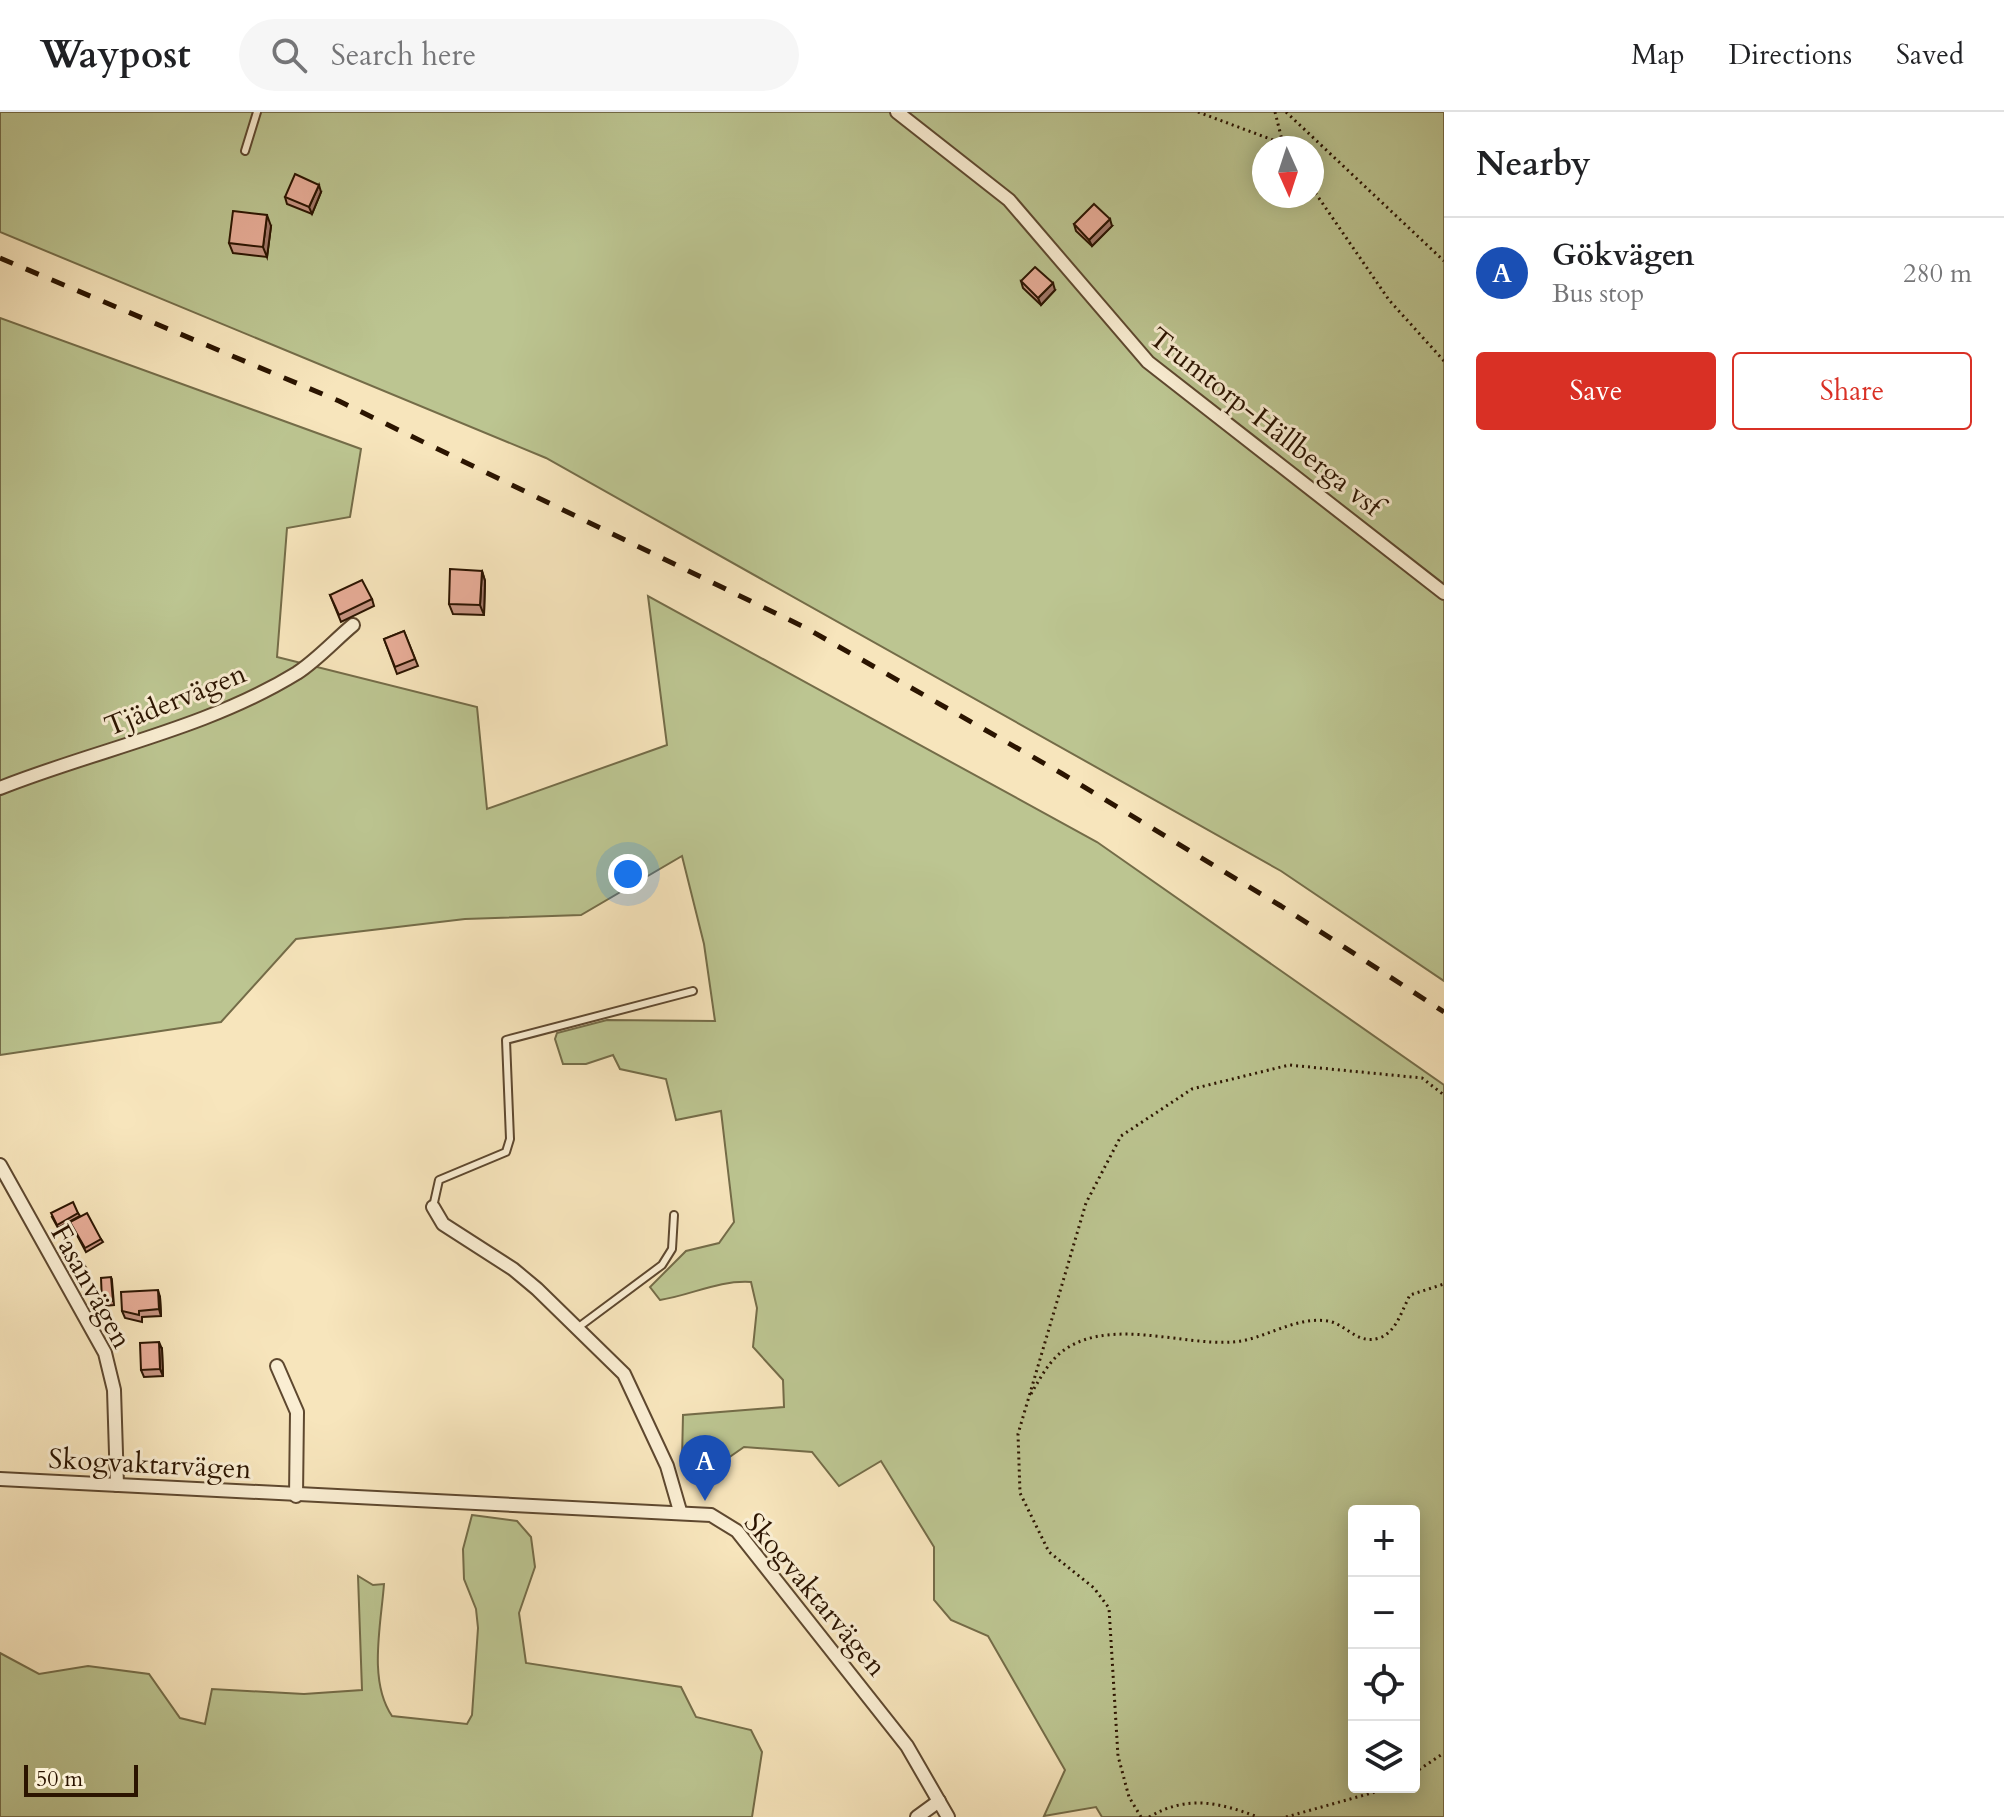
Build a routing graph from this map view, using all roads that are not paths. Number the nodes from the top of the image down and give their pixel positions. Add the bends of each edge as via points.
1 (257, 112) edge
2 (897, 112) edge
3 (245, 151) dead end
4 (1444, 593) edge
5 (353, 625) dead end
6 (0, 788) edge
7 (693, 991) dead end
8 (0, 1165) edge
9 (433, 1207) joint
10 (674, 1215) dead end
11 (576, 1329) junction
12 (277, 1366) dead end
13 (0, 1479) edge
14 (117, 1485) junction
15 (296, 1496) junction
16 (680, 1511) junction
17 (939, 1801) junction
18 (917, 1817) edge
19 (948, 1817) edge

1 - 3 lane
2 - 4 street, Trumtorp-Hällberga vsf via 1009,200 1148,362
5 - 6 street, Tjädervägen via 299,671 218,710
7 - 9 lane via 506,1040 506,1152 439,1180
8 - 14 street, Fasanvägen via 105,1353 114,1390
9 - 11 street via 443,1224 513,1269
10 - 11 lane via 668,1258
11 - 16 street via 624,1374 667,1466
12 - 15 street via 297,1412
13 - 14 street, Skogvaktarvägen
14 - 15 street, Skogvaktarvägen
15 - 16 street, Skogvaktarvägen
16 - 17 street, Skogvaktarvägen via 711,1515 737,1531 885,1715
17 - 18 street
17 - 19 street, Skogvaktarvägen

